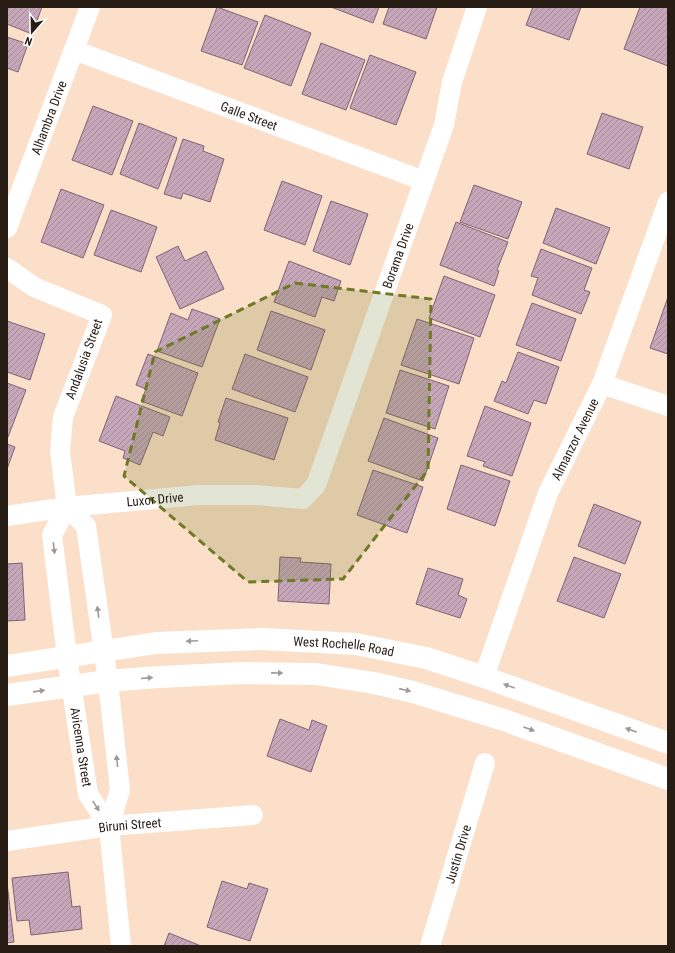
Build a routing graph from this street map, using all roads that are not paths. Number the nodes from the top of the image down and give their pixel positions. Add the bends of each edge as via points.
1 (90, 7) edge
2 (477, 7) edge
3 (74, 50) junction
4 (424, 181) junction
5 (668, 202) edge
6 (7, 228) edge
7 (7, 268) edge
8 (602, 384) junction
9 (668, 406) edge
10 (303, 498) joint
11 (67, 507) junction
12 (7, 516) edge
13 (103, 651) junction
14 (67, 657) junction
15 (7, 666) edge
16 (484, 677) junction
17 (108, 681) junction
18 (71, 686) junction
19 (7, 695) edge
20 (668, 743) edge
21 (485, 763) dead end
22 (668, 779) edge
23 (253, 815) dead end
24 (109, 826) junction
25 (7, 841) edge
26 (121, 946) edge
27 (430, 946) edge

1 - 3 street, Alhambra Drive
2 - 4 street, Borama Drive via 452,82 444,126
3 - 4 street, Galle Street
3 - 6 street, Alhambra Drive
4 - 10 street, Borama Drive via 316,485
5 - 8 street, Almanzor Avenue
7 - 11 street, Andalusia Street via 34,287 102,315 64,417 60,451
8 - 9 street
8 - 16 street, Almanzor Avenue via 548,493
10 - 11 street, Luxor Drive via 199,495
11 - 12 street, Luxor Drive
13 -> 11 street via 86,526
11 -> 14 street via 52,535
13 - 14 street, West Rochelle Road
16 -> 13 street, West Rochelle Road via 426,658 356,644 262,639 156,643
13 - 17 street
14 - 15 street, West Rochelle Road
14 - 18 street
20 -> 16 street, West Rochelle Road
17 - 18 street
17 -> 22 street via 243,673 316,674 374,683 413,692 504,720
24 -> 17 street, Avicenna Street via 120,790
19 -> 18 street
18 -> 24 street, Avicenna Street via 88,794
21 - 27 street, Justin Drive
23 - 24 street, Biruni Street
24 - 25 street, Biruni Street
24 - 26 street, Avicenna Street

